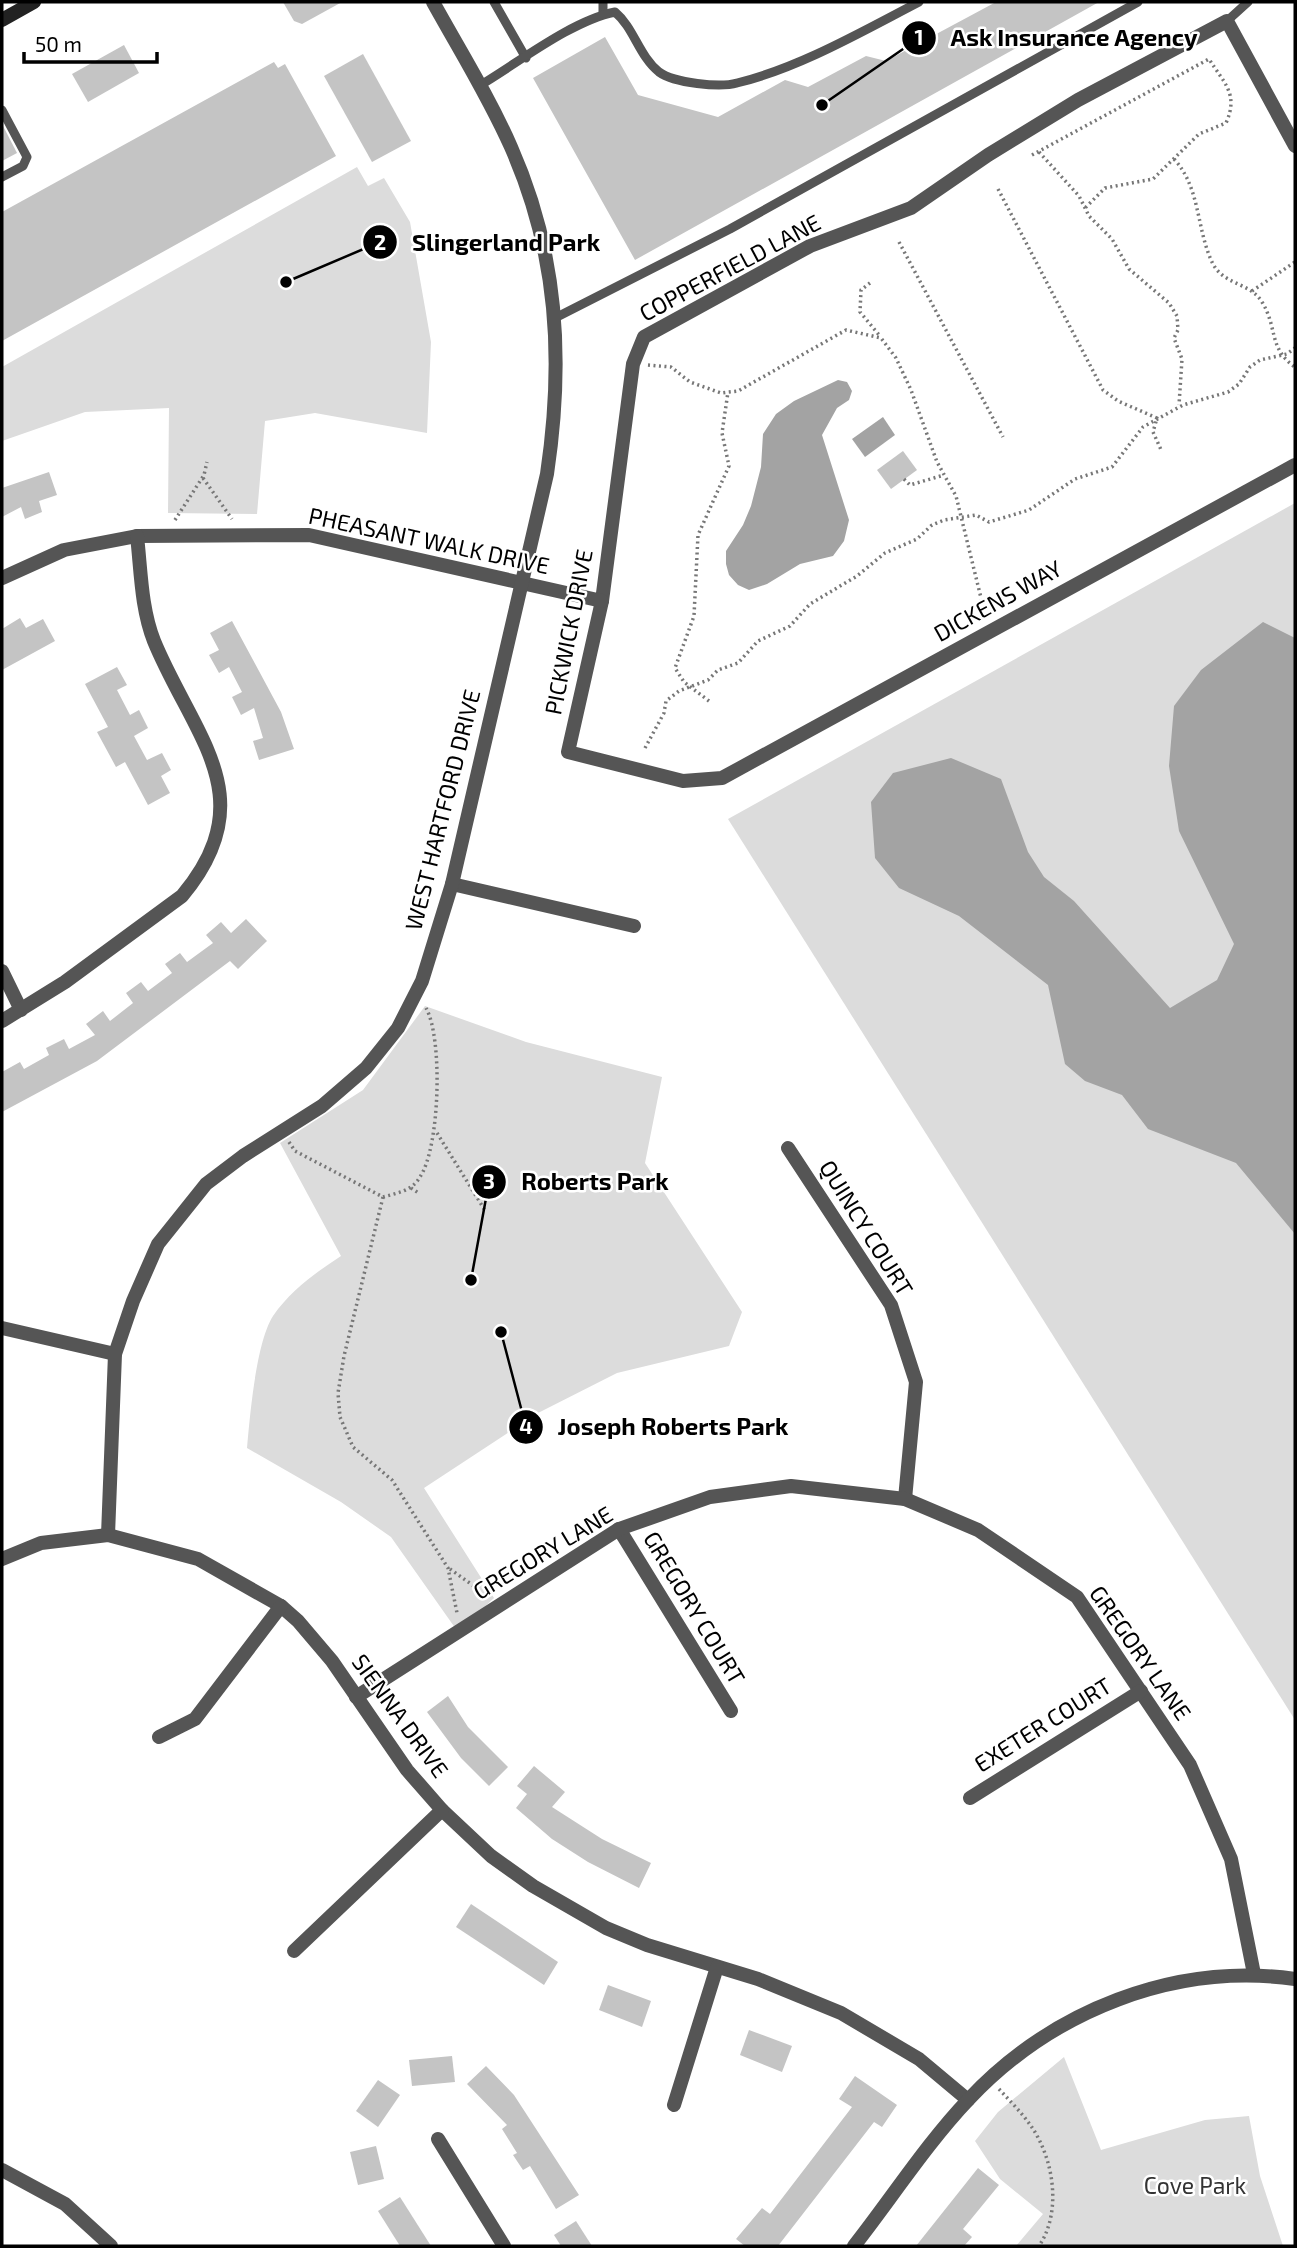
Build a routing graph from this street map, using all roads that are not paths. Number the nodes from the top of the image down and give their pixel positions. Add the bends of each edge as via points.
1 (34, 2) edge
2 (433, 2) edge
3 (494, 2) edge
4 (603, 2) edge
5 (919, 2) edge
6 (1138, 2) edge
7 (1248, 2) edge
8 (603, 14) junction
9 (2, 20) edge
10 (1227, 21) junction
11 (526, 58) junction
12 (479, 86) junction
13 (2, 110) edge
14 (1295, 146) edge
15 (2, 177) edge
16 (555, 318) junction
17 (633, 364) joint
18 (1295, 465) edge
19 (138, 536) junction
20 (2, 578) edge
21 (521, 583) junction
22 (602, 601) junction
23 (722, 778) joint
24 (452, 884) junction
25 (634, 926) dead end
26 (2, 971) edge
27 (21, 1010) junction
28 (2, 1021) edge
29 (788, 1148) dead end
30 (2, 1328) edge
31 (116, 1354) junction
32 (905, 1499) junction
33 (620, 1529) junction
34 (108, 1535) junction
35 (2, 1559) edge
36 (281, 1606) junction
37 (1141, 1691) junction
38 (356, 1696) junction
39 (731, 1711) dead end
40 (159, 1737) dead end
41 (970, 1798) dead end
42 (442, 1810) junction
43 (294, 1951) dead end
44 (717, 1967) junction
45 (1254, 1974) junction
46 (1295, 1979) edge
47 (968, 2100) junction
48 (674, 2105) dead end
49 (438, 2139) dead end
50 (2, 2170) edge
51 (111, 2246) edge
52 (504, 2246) edge
53 (854, 2246) edge

1 - 9 main road
2 - 12 street, WEST HARTFORD DRIVE
3 - 11 lane
4 - 8 lane
5 - 8 lane via 833,47 735,84 685,83 660,73 625,21 615,12
6 - 16 lane via 730,229
7 - 10 lane
8 - 11 lane
10 - 14 street
10 - 17 street, COPPERFIELD LANE via 1078,100 911,208 810,246 644,337
11 - 12 lane
12 - 16 street, WEST HARTFORD DRIVE via 529,192
13 - 15 lane via 27,157 23,166
16 - 21 street, WEST HARTFORD DRIVE via 554,428
17 - 22 street, PICKWICK DRIVE
18 - 23 street, DICKENS WAY
19 - 20 street, PHEASANT WALK DRIVE via 64,550
19 - 21 street, PHEASANT WALK DRIVE via 309,535
19 - 27 street via 148,624 214,761 220,790 215,840 182,896
21 - 22 street, PHEASANT WALK DRIVE
21 - 24 street, WEST HARTFORD DRIVE
22 - 23 street, PICKWICK DRIVE via 568,752 683,781
24 - 25 street
24 - 31 street, WEST HARTFORD DRIVE via 417,993 398,1028 366,1068 322,1106 206,1184 158,1244
26 - 27 street
27 - 28 street
29 - 32 street, QUINCY COURT via 891,1305 916,1382
30 - 31 street
31 - 34 street, WEST HARTFORD DRIVE
32 - 33 street, GREGORY LANE via 791,1486 710,1497
32 - 37 street, GREGORY LANE via 978,1530 1077,1597
33 - 38 street, GREGORY LANE
33 - 39 street, GREGORY COURT
34 - 35 street, SIENNA DRIVE via 41,1544
34 - 36 street, SIENNA DRIVE via 198,1559
36 - 38 street, SIENNA DRIVE via 314,1638
36 - 40 street via 195,1719
37 - 41 street, EXETER COURT
37 - 45 street, GREGORY LANE via 1190,1765 1231,1859
38 - 42 street, SIENNA DRIVE via 380,1736
42 - 43 street
42 - 44 street, SIENNA DRIVE via 491,1856 570,1909 648,1945
44 - 47 street, SIENNA DRIVE via 841,2013 919,2059
44 - 48 street
45 - 46 street
45 - 47 street via 1185,1981 1113,2000 1022,2051
47 - 53 street
49 - 52 street
50 - 51 street via 65,2204

